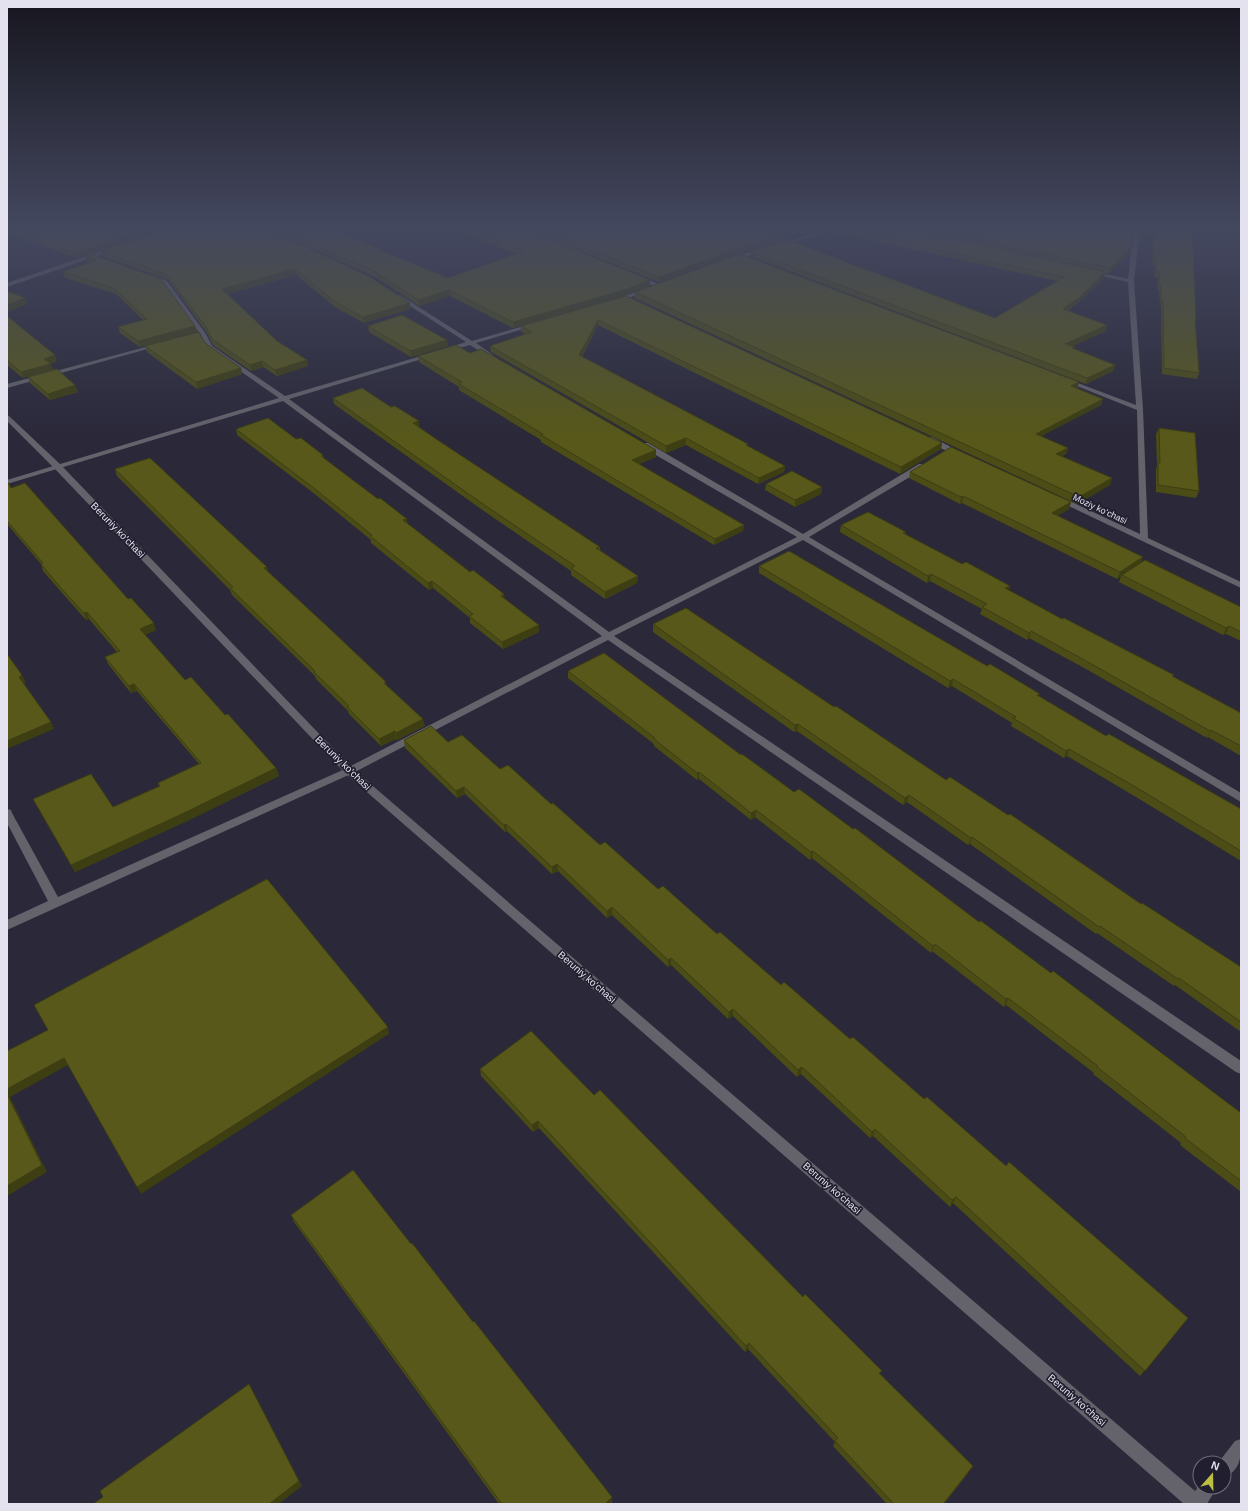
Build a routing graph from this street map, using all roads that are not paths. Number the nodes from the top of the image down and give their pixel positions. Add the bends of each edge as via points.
1 (175, 298) edge
2 (400, 298) edge
3 (626, 298) joint
4 (1132, 298) edge
5 (633, 301) edge
6 (611, 302) edge
7 (537, 324) edge
8 (166, 344) edge
9 (470, 344) junction
10 (497, 359) edge
11 (1058, 378) edge
12 (7, 386) edge
13 (283, 398) junction
14 (1140, 409) junction
15 (7, 417) edge
16 (922, 436) edge
17 (640, 442) edge
18 (965, 456) edge
19 (930, 461) edge
20 (58, 467) junction
21 (7, 482) edge
22 (1051, 496) edge
23 (803, 537) junction
24 (1144, 539) junction
25 (1241, 585) edge
26 (608, 636) junction
27 (349, 771) junction
28 (1241, 798) edge
29 (7, 813) edge
30 (55, 903) junction
31 (7, 925) edge
32 (1241, 1068) edge
33 (1241, 1447) edge
34 (1232, 1458) edge
35 (1203, 1495) edge
36 (1196, 1504) edge

1 - 13 street via 209,347
2 - 9 street
3 - 5 street
3 - 6 street
4 - 14 street
7 - 9 street
8 - 12 street
9 - 10 street
9 - 13 street
11 - 14 street
13 - 20 street
13 - 26 street
14 - 24 street
15 - 20 street, Beruniy ko'chasi
16 - 18 street via 947,451
17 - 23 street
19 - 23 street
20 - 21 street
20 - 27 street, Beruniy ko'chasi
22 - 24 street, Moziy ko‘chasi
23 - 26 street
23 - 28 street
24 - 25 street, Moziy ko‘chasi
26 - 27 street
26 - 32 street
27 - 30 street
27 - 36 street, Beruniy ko'chasi
29 - 30 street
30 - 31 street
33 - 34 street
35 - 36 street

